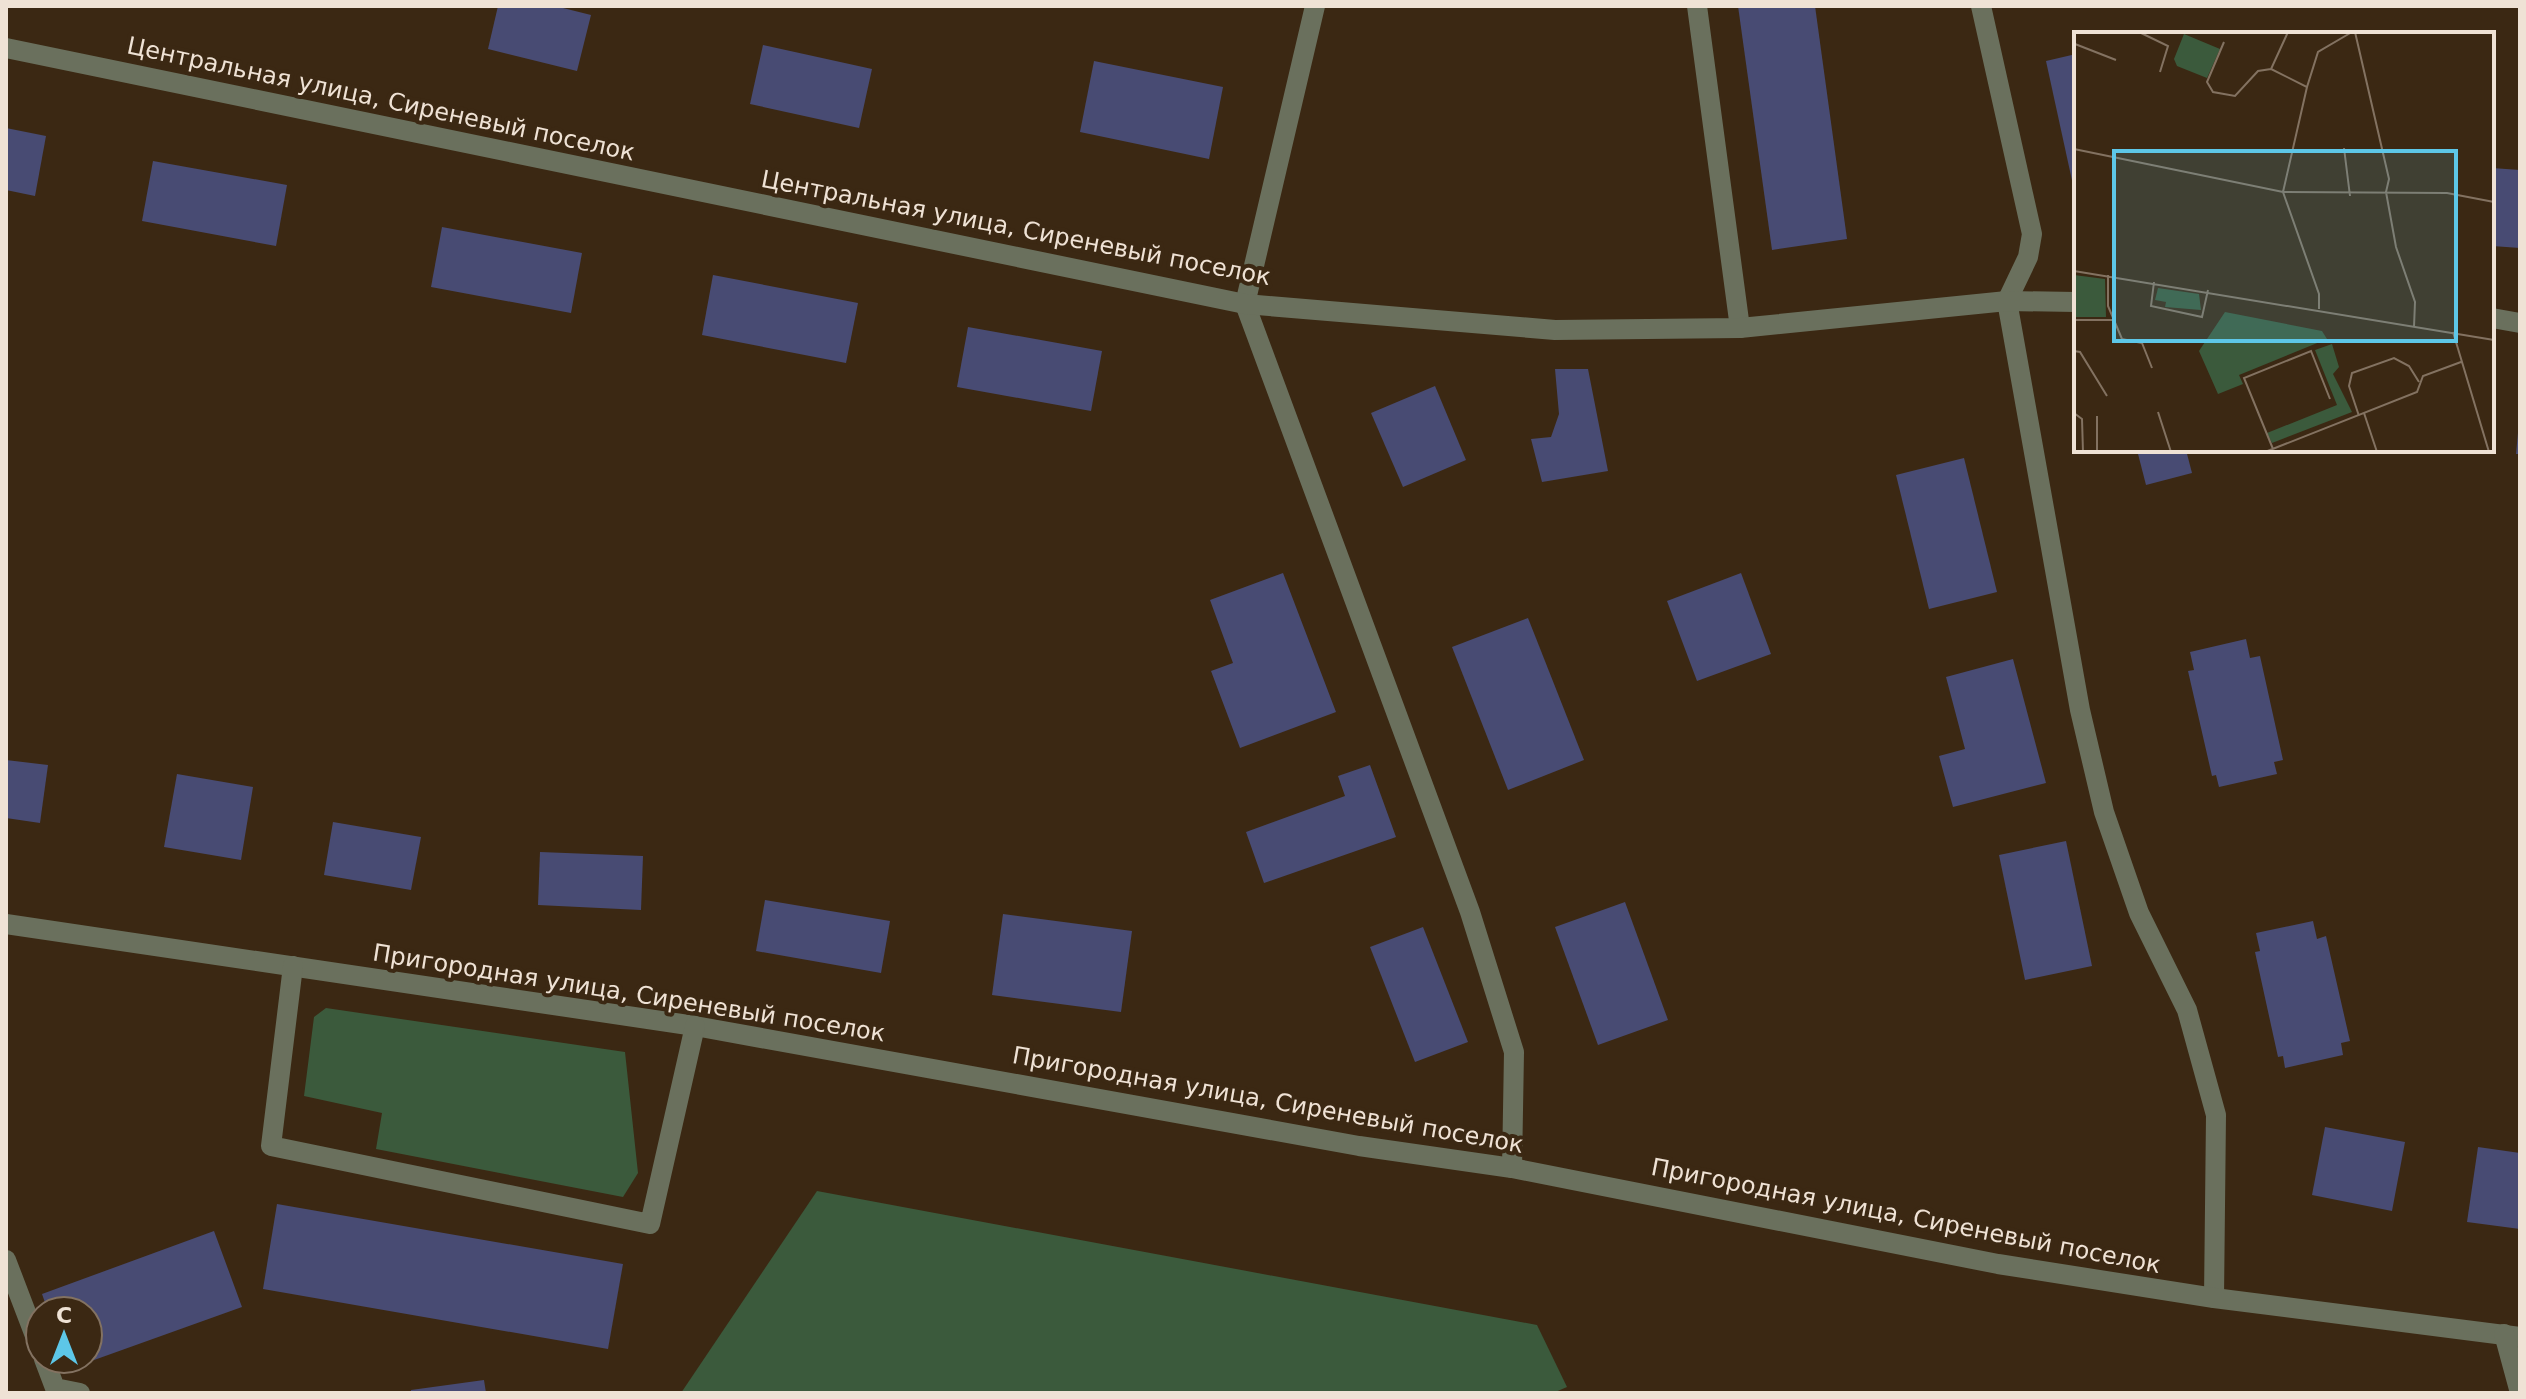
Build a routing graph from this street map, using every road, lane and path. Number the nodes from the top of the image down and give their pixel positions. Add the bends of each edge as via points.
1 (1315, 6) edge
2 (1697, 6) edge
3 (1981, 6) edge
4 (6, 48) edge
5 (2007, 301) junction
6 (2074, 302) edge
7 (1245, 304) junction
8 (2494, 318) edge
9 (2520, 323) edge
10 (1740, 328) junction
11 (6, 924) edge
12 (293, 966) junction
13 (695, 1026) junction
14 (1512, 1168) junction
15 (6, 1260) edge
16 (2214, 1298) junction
17 (24, 1307) edge
18 (2512, 1335) edge
19 (50, 1375) edge
20 (80, 1393) edge
21 (2520, 1393) edge

1 - 7 street
2 - 10 street
3 - 5 street via 2032,234 2028,257
4 - 7 street, Центральная улица, Сиреневый поселок
5 - 6 street, Центральная улица, Сиреневый поселок
5 - 10 street, Центральная улица, Сиреневый поселок
5 - 16 street via 2080,710 2104,812 2139,913 2187,1010 2216,1115
7 - 10 street, Центральная улица, Сиреневый поселок via 1555,330
7 - 14 street via 1470,912 1514,1052
8 - 9 street
11 - 12 street, Пригородная улица, Сиреневый поселок
12 - 13 street, Пригородная улица, Сиреневый поселок
12 - 13 street via 271,1146 650,1224
13 - 14 street, Пригородная улица, Сиреневый поселок via 1359,1146
14 - 16 street, Пригородная улица, Сиреневый поселок via 1998,1264
15 - 17 street
16 - 18 street, Пригородная улица, Сиреневый поселок
18 - 21 street
19 - 20 street via 55,1388

